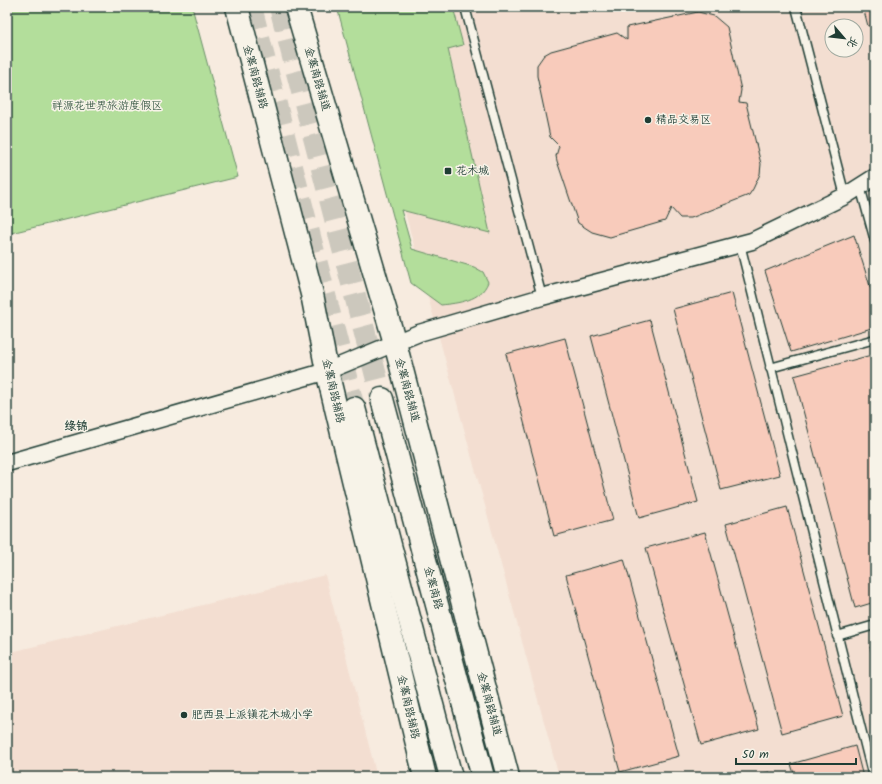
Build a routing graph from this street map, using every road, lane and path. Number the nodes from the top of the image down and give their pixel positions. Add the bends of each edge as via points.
1 (237, 7) edge
2 (296, 7) edge
3 (464, 7) edge
4 (615, 7) edge
5 (796, 7) edge
6 (617, 13) dead end
7 (875, 177) edge
8 (860, 186) junction
9 (845, 196) junction
10 (875, 241) edge
11 (740, 244) junction
12 (542, 297) junction
13 (875, 339) edge
14 (395, 343) junction
15 (770, 368) junction
16 (328, 371) junction
17 (382, 399) tunnel mouth
18 (354, 408) tunnel mouth
19 (7, 463) edge
20 (875, 625) edge
21 (837, 636) junction
22 (425, 777) edge
23 (451, 777) edge
24 (483, 777) edge
25 (508, 777) edge
26 (873, 777) edge

1 - 16 main road, 金寨南路辅路 via 312,294
2 - 14 main road, 金寨南路辅道
3 - 12 lane
4 - 6 path
5 - 9 lane
7 - 8 street
8 - 9 street
8 - 10 lane
9 - 11 street via 752,241
11 - 12 street
11 - 15 lane
12 - 14 street via 419,333
13 - 15 lane
14 - 16 street
14 - 25 main road, 金寨南路辅道
15 - 21 lane
16 - 19 street
16 - 22 main road, 金寨南路辅路
17 - 24 main road, 金寨南路
18 - 23 main road
20 - 21 lane
21 - 26 lane

